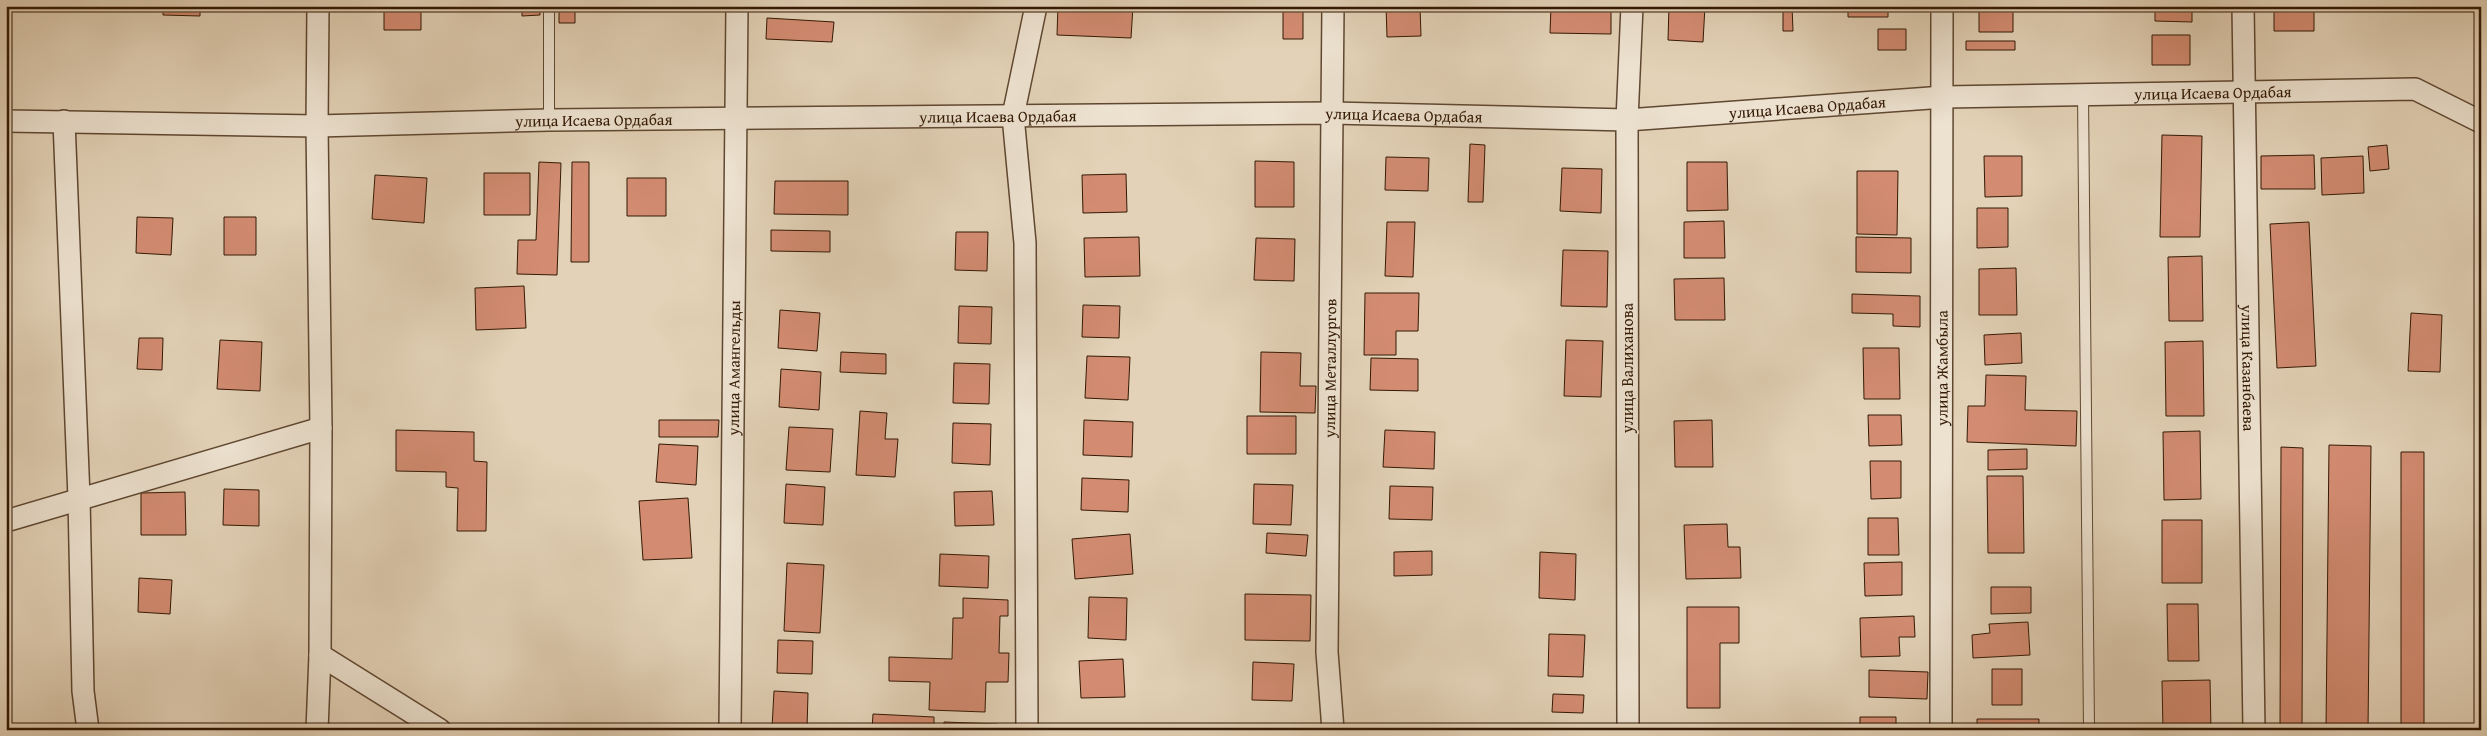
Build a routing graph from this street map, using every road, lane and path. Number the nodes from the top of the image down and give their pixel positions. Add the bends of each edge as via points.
1 (318, 6) edge
2 (549, 6) edge
3 (737, 6) edge
4 (1036, 6) edge
5 (1333, 6) edge
6 (1632, 6) edge
7 (1942, 6) edge
8 (2243, 6) edge
9 (2245, 91) junction
10 (2083, 94) junction
11 (1944, 98) junction
12 (1332, 113) junction
13 (1013, 116) junction
14 (549, 120) junction
15 (737, 120) junction
16 (1627, 120) junction
17 (6, 121) edge
18 (64, 121) junction
19 (2481, 122) edge
20 (317, 126) junction
21 (321, 428) junction
22 (79, 498) junction
23 (6, 521) edge
24 (320, 655) junction
25 (88, 730) edge
26 (317, 730) edge
27 (440, 730) edge
28 (730, 730) edge
29 (1027, 730) edge
30 (1333, 730) edge
31 (1628, 730) edge
32 (1941, 730) edge
33 (2088, 730) edge
34 (2254, 730) edge

1 - 20 street
2 - 14 lane
3 - 15 street, улица Амангельды
4 - 13 street
5 - 12 street, улица Металлургов
6 - 16 street, улица Валиханова
7 - 11 street, улица Жамбыла
8 - 9 street, улица Казанбаева
9 - 10 street, улица Исаева Ордабая
9 - 19 street, улица Исаева Ордабая via 2415,89
9 - 34 street, улица Казанбаева
10 - 11 street, улица Исаева Ордабая
10 - 33 lane
11 - 16 street, улица Исаева Ордабая
11 - 32 street, улица Жамбыла
12 - 13 street, улица Исаева Ордабая
12 - 16 street, улица Исаева Ордабая
12 - 30 street, улица Металлургов via 1327,652
13 - 15 street, улица Исаева Ордабая
13 - 29 street via 1025,243
14 - 15 street, улица Исаева Ордабая
14 - 20 street, улица Исаева Ордабая
15 - 28 street, улица Амангельды
16 - 31 street, улица Валиханова
17 - 18 street, улица Исаева Ордабая
18 - 20 street, улица Исаева Ордабая
18 - 22 street
20 - 21 street
21 - 22 street
21 - 24 street
22 - 23 street
22 - 25 street via 83,691
24 - 26 street
24 - 27 street

